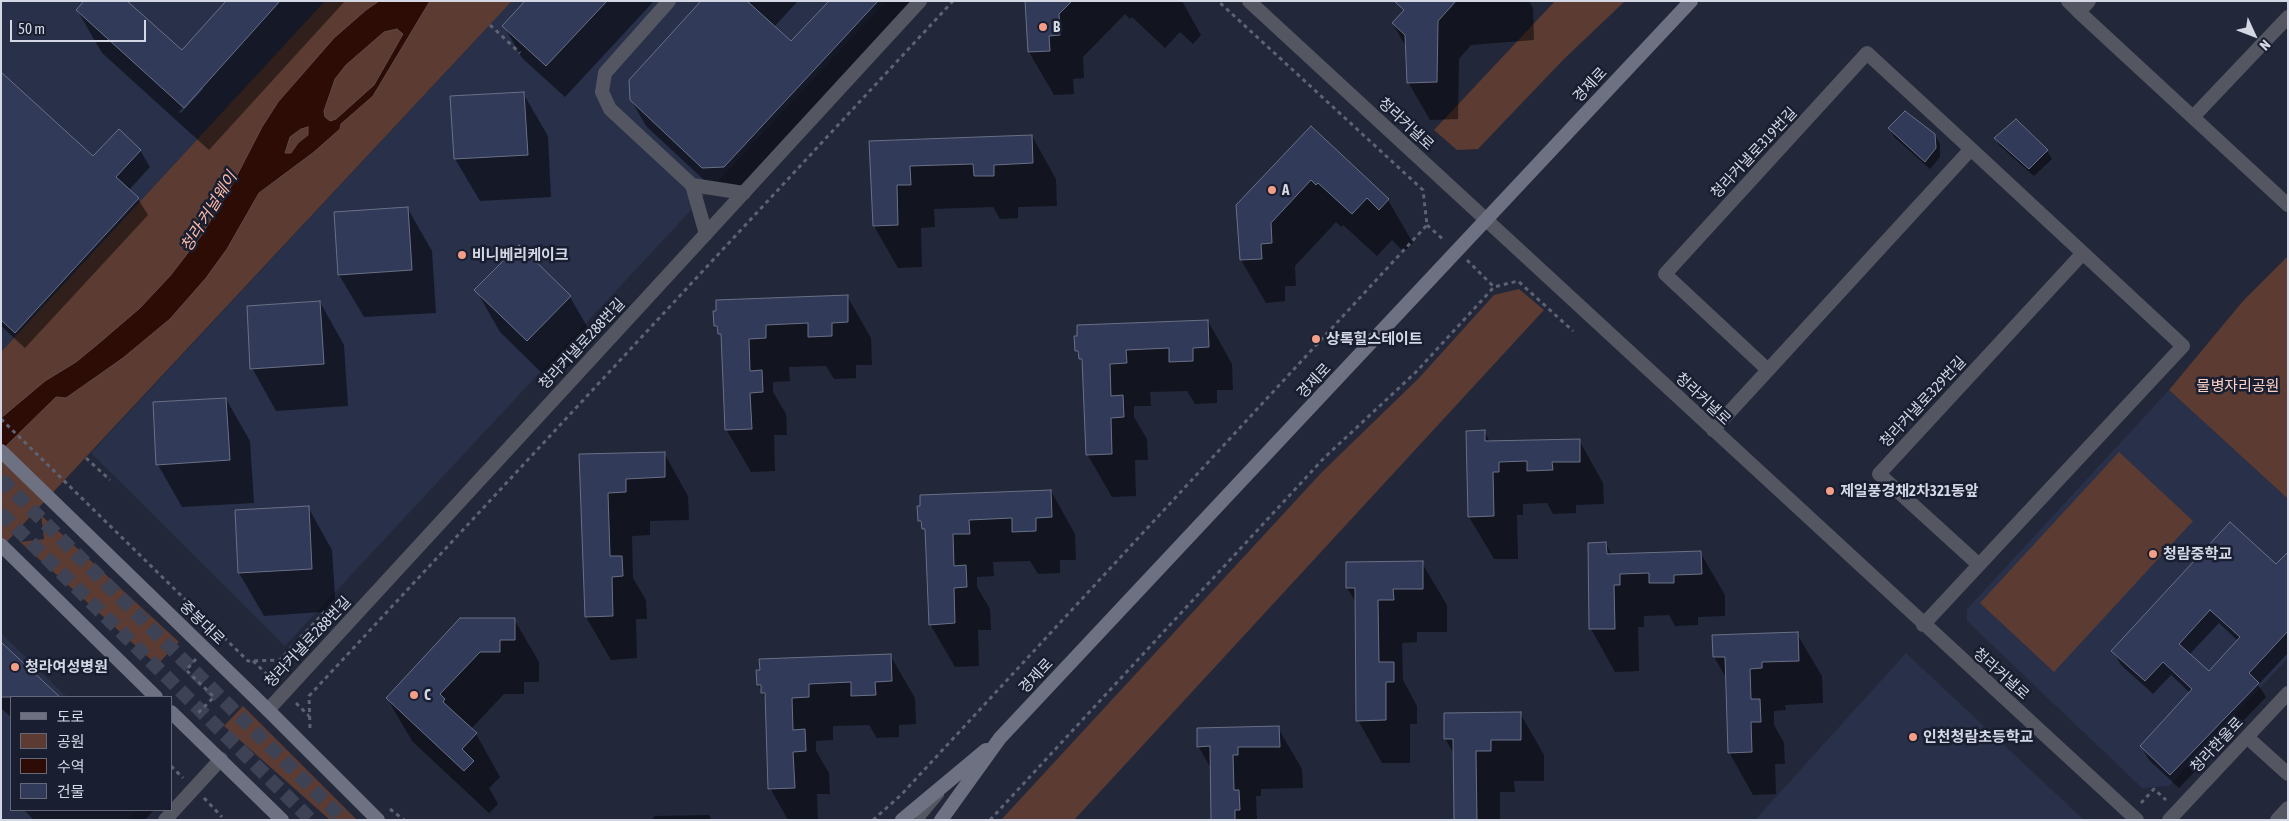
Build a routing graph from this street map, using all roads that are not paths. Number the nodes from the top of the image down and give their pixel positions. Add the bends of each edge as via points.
1 (669, 1) edge
2 (920, 1) edge
3 (1249, 1) edge
4 (1692, 1) edge
5 (2068, 1) edge
6 (2089, 1) edge
7 (2079, 12) junction
8 (2288, 17) edge
9 (2192, 117) junction
10 (1971, 149) junction
11 (692, 185) junction
12 (744, 192) junction
13 (2288, 205) edge
14 (1486, 220) junction
15 (706, 234) junction
16 (2083, 253) junction
17 (1768, 370) junction
18 (1713, 430) junction
19 (1, 451) edge
20 (6, 549) edge
21 (1979, 565) junction
22 (1924, 625) junction
23 (2288, 693) edge
24 (155, 696) edge
25 (268, 710) junction
26 (172, 713) edge
27 (2247, 737) junction
28 (1000, 738) junction
29 (221, 759) junction
30 (962, 769) junction
31 (2288, 774) edge
32 (2288, 808) edge
33 (2174, 815) edge
34 (2133, 817) edge
35 (165, 820) edge
36 (282, 820) edge
37 (378, 820) edge
38 (902, 820) edge
39 (919, 820) edge
40 (941, 820) edge
41 (2277, 820) edge

1 - 11 street via 609,68 602,83 602,92 615,114
2 - 12 street, 청라커낼로288번길
3 - 14 street, 청라커낼로
4 - 14 main road, 경제로
5 - 7 street
6 - 7 street
7 - 9 street
8 - 9 street
9 - 13 street
10 - 16 street, 청라커낼로319번길
10 - 17 street
10 - 17 street, 청라커낼로319번길 via 1867,53 1664,274
11 - 12 street
11 - 15 street
12 - 15 street, 청라커낼로288번길
14 - 18 street, 청라커낼로
14 - 28 main road, 경제로
15 - 25 street, 청라커낼로288번길
16 - 21 street via 2183,346
16 - 21 street, 청라커낼로329번길 via 1879,474
17 - 18 street
18 - 22 street, 청라커낼로
19 - 25 main road, 중봉대로
20 - 24 main road
21 - 22 street
22 - 34 street, 청라커낼로
23 - 27 street, 청라한울로
25 - 37 main road, 중봉대로
26 - 29 main road
27 - 31 street
27 - 33 street, 청라한울로
28 - 30 main road, 경제로
28 - 40 main road, 경제로
29 - 35 street
29 - 36 main road
30 - 38 main road, 경제로
30 - 39 lane
32 - 41 street

